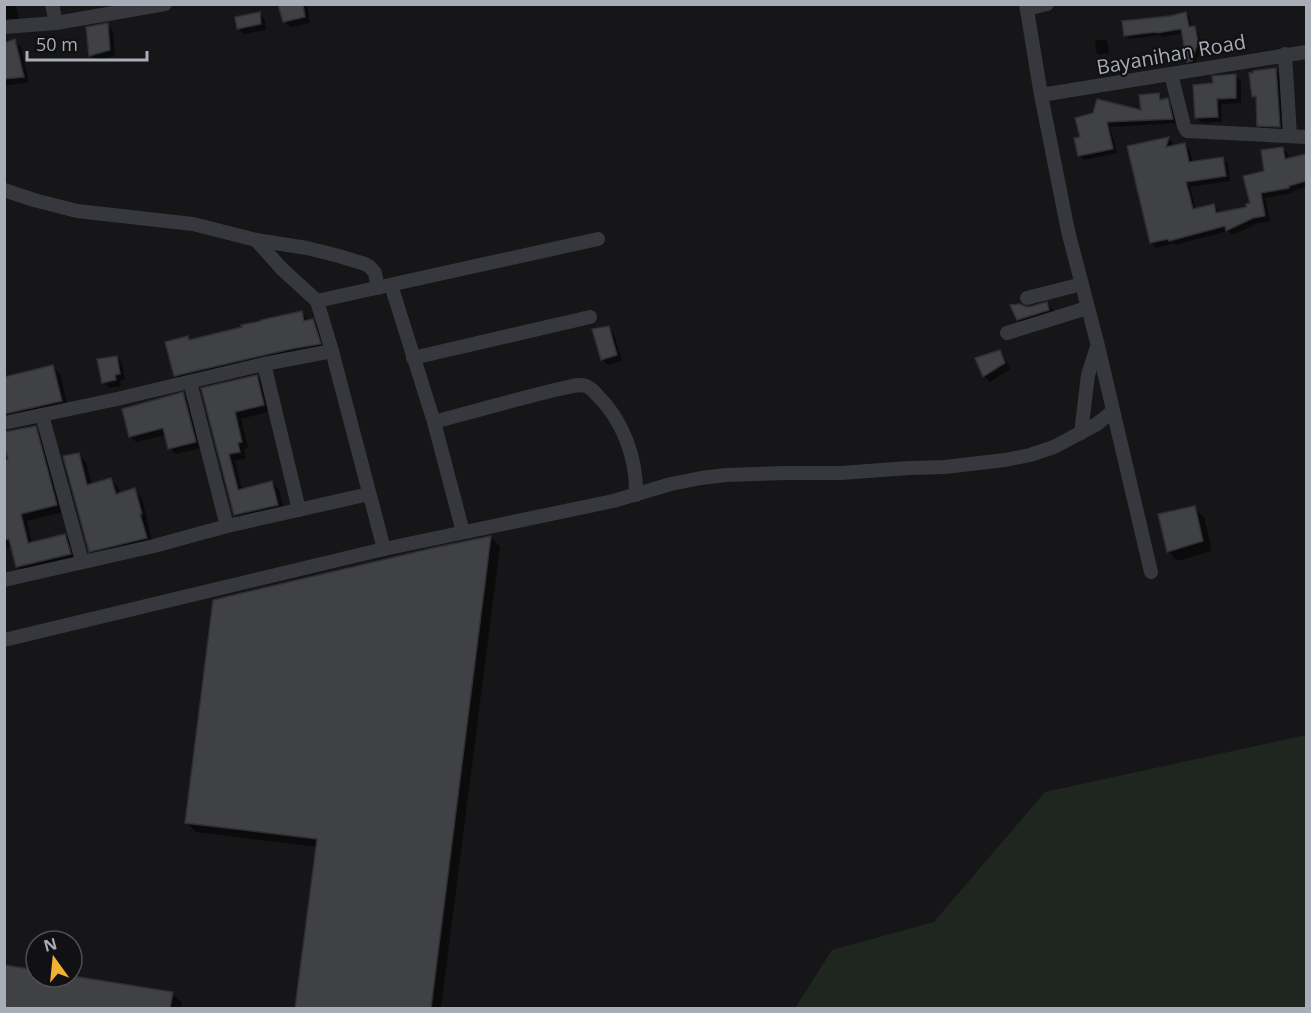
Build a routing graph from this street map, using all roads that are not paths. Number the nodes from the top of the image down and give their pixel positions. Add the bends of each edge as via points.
1 (52, 4) edge
2 (165, 4) edge
3 (1047, 4) edge
4 (1027, 7) edge
5 (56, 23) junction
6 (4, 27) edge
7 (1306, 52) edge
8 (1285, 54) junction
9 (1172, 74) junction
10 (1041, 95) junction
11 (1290, 136) junction
12 (1306, 137) edge
13 (4, 190) edge
14 (598, 239) dead end
15 (256, 240) junction
16 (1082, 284) junction
17 (385, 287) junction
18 (1027, 298) dead end
19 (317, 301) junction
20 (1087, 308) junction
21 (590, 318) dead end
22 (1007, 333) dead end
23 (1098, 346) junction
24 (332, 351) junction
25 (413, 358) junction
26 (264, 364) junction
27 (190, 381) junction
28 (1113, 411) junction
29 (42, 415) junction
30 (434, 422) junction
31 (4, 423) edge
32 (1081, 433) junction
33 (369, 494) junction
34 (636, 495) junction
35 (298, 510) junction
36 (227, 526) junction
37 (463, 532) junction
38 (384, 549) junction
39 (82, 561) junction
40 (1151, 572) dead end
41 (5, 576) edge
42 (4, 640) edge

1 - 5 street
2 - 5 street
3 - 4 street
4 - 10 street
5 - 6 street
7 - 8 street, Bayanihan Road
8 - 9 street, Bayanihan Road
8 - 11 street
9 - 10 street, Bayanihan Road
9 - 11 street via 1187,131
10 - 16 street
11 - 12 street
13 - 15 street via 77,211 193,224
14 - 17 street
15 - 17 street via 307,248 365,264
15 - 19 street
16 - 18 street
16 - 20 street
17 - 19 street
17 - 25 street
19 - 24 street
20 - 22 street
20 - 23 street
21 - 25 street
23 - 28 street
23 - 32 street via 1088,375
24 - 26 street
24 - 33 street
25 - 30 street
26 - 27 street
26 - 35 street
27 - 29 street
27 - 36 street
28 - 32 street
28 - 40 street
29 - 31 street
29 - 39 street
30 - 34 street via 585,385 611,410 623,432 636,474
30 - 37 street
32 - 34 street via 1054,447 1005,460 841,473 726,475 671,484
33 - 35 street
33 - 38 street
34 - 37 street
35 - 36 street
36 - 39 street
37 - 38 street
38 - 42 street
39 - 41 street

